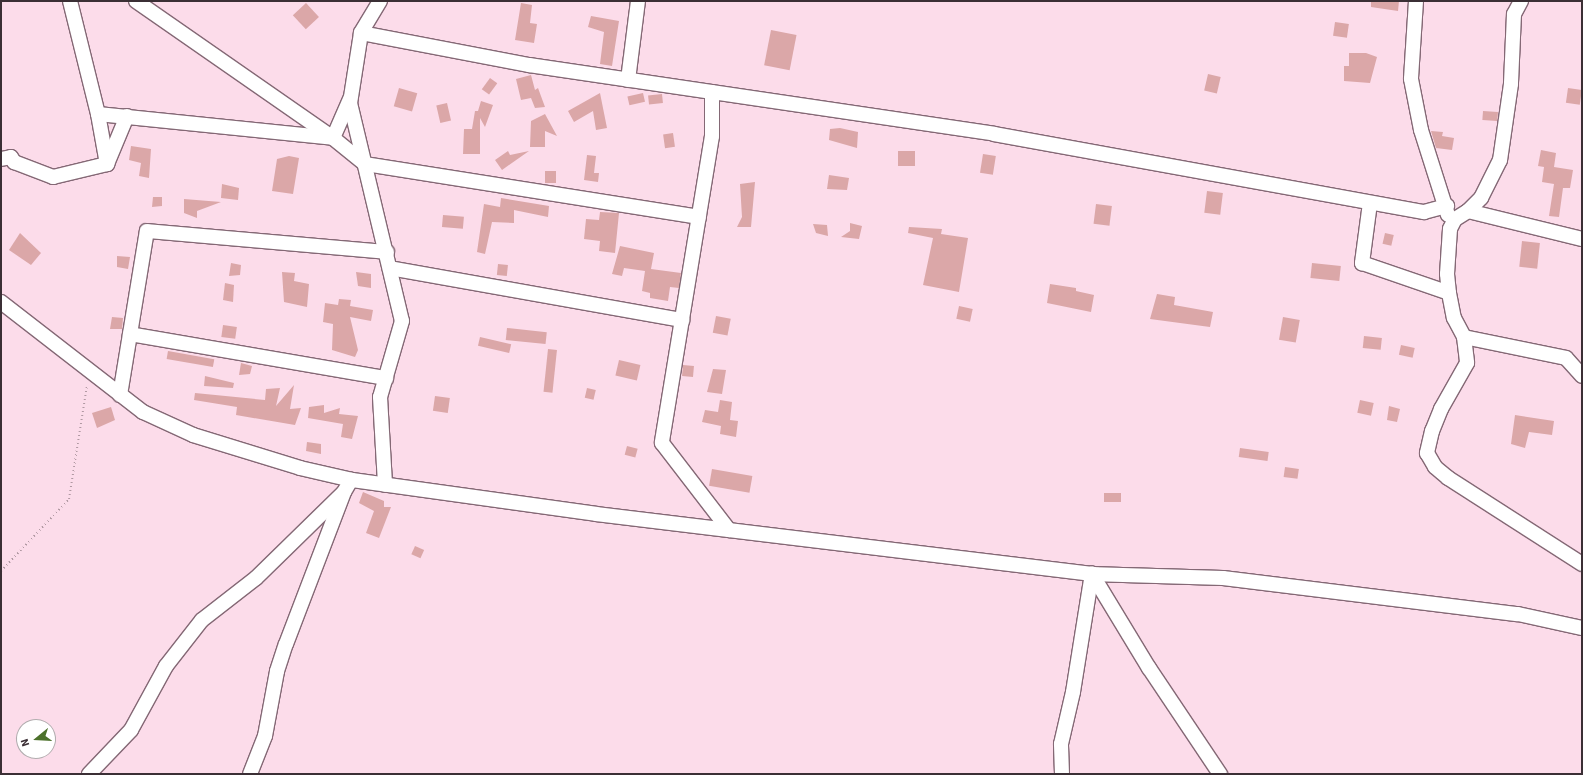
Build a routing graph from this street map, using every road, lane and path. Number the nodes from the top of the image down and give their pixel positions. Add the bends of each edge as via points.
1 (70, 1) edge
2 (136, 1) edge
3 (380, 1) edge
4 (638, 1) edge
5 (1416, 1) edge
6 (1521, 1) edge
7 (361, 33) junction
8 (628, 80) junction
9 (712, 92) junction
10 (351, 98) junction
11 (98, 114) junction
12 (127, 116) junction
13 (333, 138) junction
14 (1, 158) edge
15 (107, 164) junction
16 (365, 164) junction
17 (1370, 203) junction
18 (1447, 206) junction
19 (1468, 211) junction
20 (699, 217) junction
21 (1450, 229) junction
22 (1582, 239) edge
23 (387, 252) junction
24 (390, 268) junction
25 (1449, 293) junction
26 (1, 302) edge
27 (682, 320) junction
28 (130, 334) junction
29 (1464, 337) junction
30 (90, 372) junction
31 (1582, 376) edge
32 (386, 378) junction
33 (120, 395) junction
34 (385, 485) junction
35 (347, 486) junction
36 (729, 530) junction
37 (1582, 564) edge
38 (1, 571) edge
39 (1092, 574) junction
40 (1582, 628) edge
41 (89, 774) edge
42 (250, 774) edge
43 (1062, 774) edge
44 (1220, 774) edge

1 - 11 street
2 - 13 street
3 - 7 street
4 - 8 street
5 - 18 street via 1411,78 1422,130
6 - 19 street via 1514,14 1511,84 1500,160 1481,198
7 - 8 street via 529,65
7 - 10 street
8 - 9 street
9 - 17 street via 994,134
9 - 20 street via 712,136
10 - 13 street
10 - 16 street
11 - 12 street
11 - 15 street
12 - 13 street
12 - 15 street
13 - 16 street
14 - 15 street via 11,157 14,162 53,177
16 - 20 street
16 - 23 street
17 - 18 street via 1424,212
17 - 25 street via 1362,263
18 - 21 street
19 - 21 street via 1455,219
19 - 22 street
20 - 27 street
21 - 25 street via 1447,274
23 - 24 street
23 - 28 street via 147,231
24 - 27 street
24 - 32 street via 402,321
25 - 29 street via 1454,318
26 - 30 street
27 - 36 street via 662,443
28 - 32 street
28 - 33 street
29 - 31 street via 1566,358
29 - 37 street via 1467,363 1435,424 1427,453 1435,468 1448,478
30 - 33 street
30 - 38 path via 68,499
32 - 34 street via 380,397
33 - 35 street via 143,412 193,435 300,468
34 - 35 street
34 - 36 street
35 - 41 street via 256,578 202,620 166,666 131,730
35 - 42 street via 286,644 277,671 265,736
36 - 39 street
39 - 40 street via 1223,578 1518,614
39 - 43 street via 1073,692 1061,744
39 - 44 street via 1149,668

